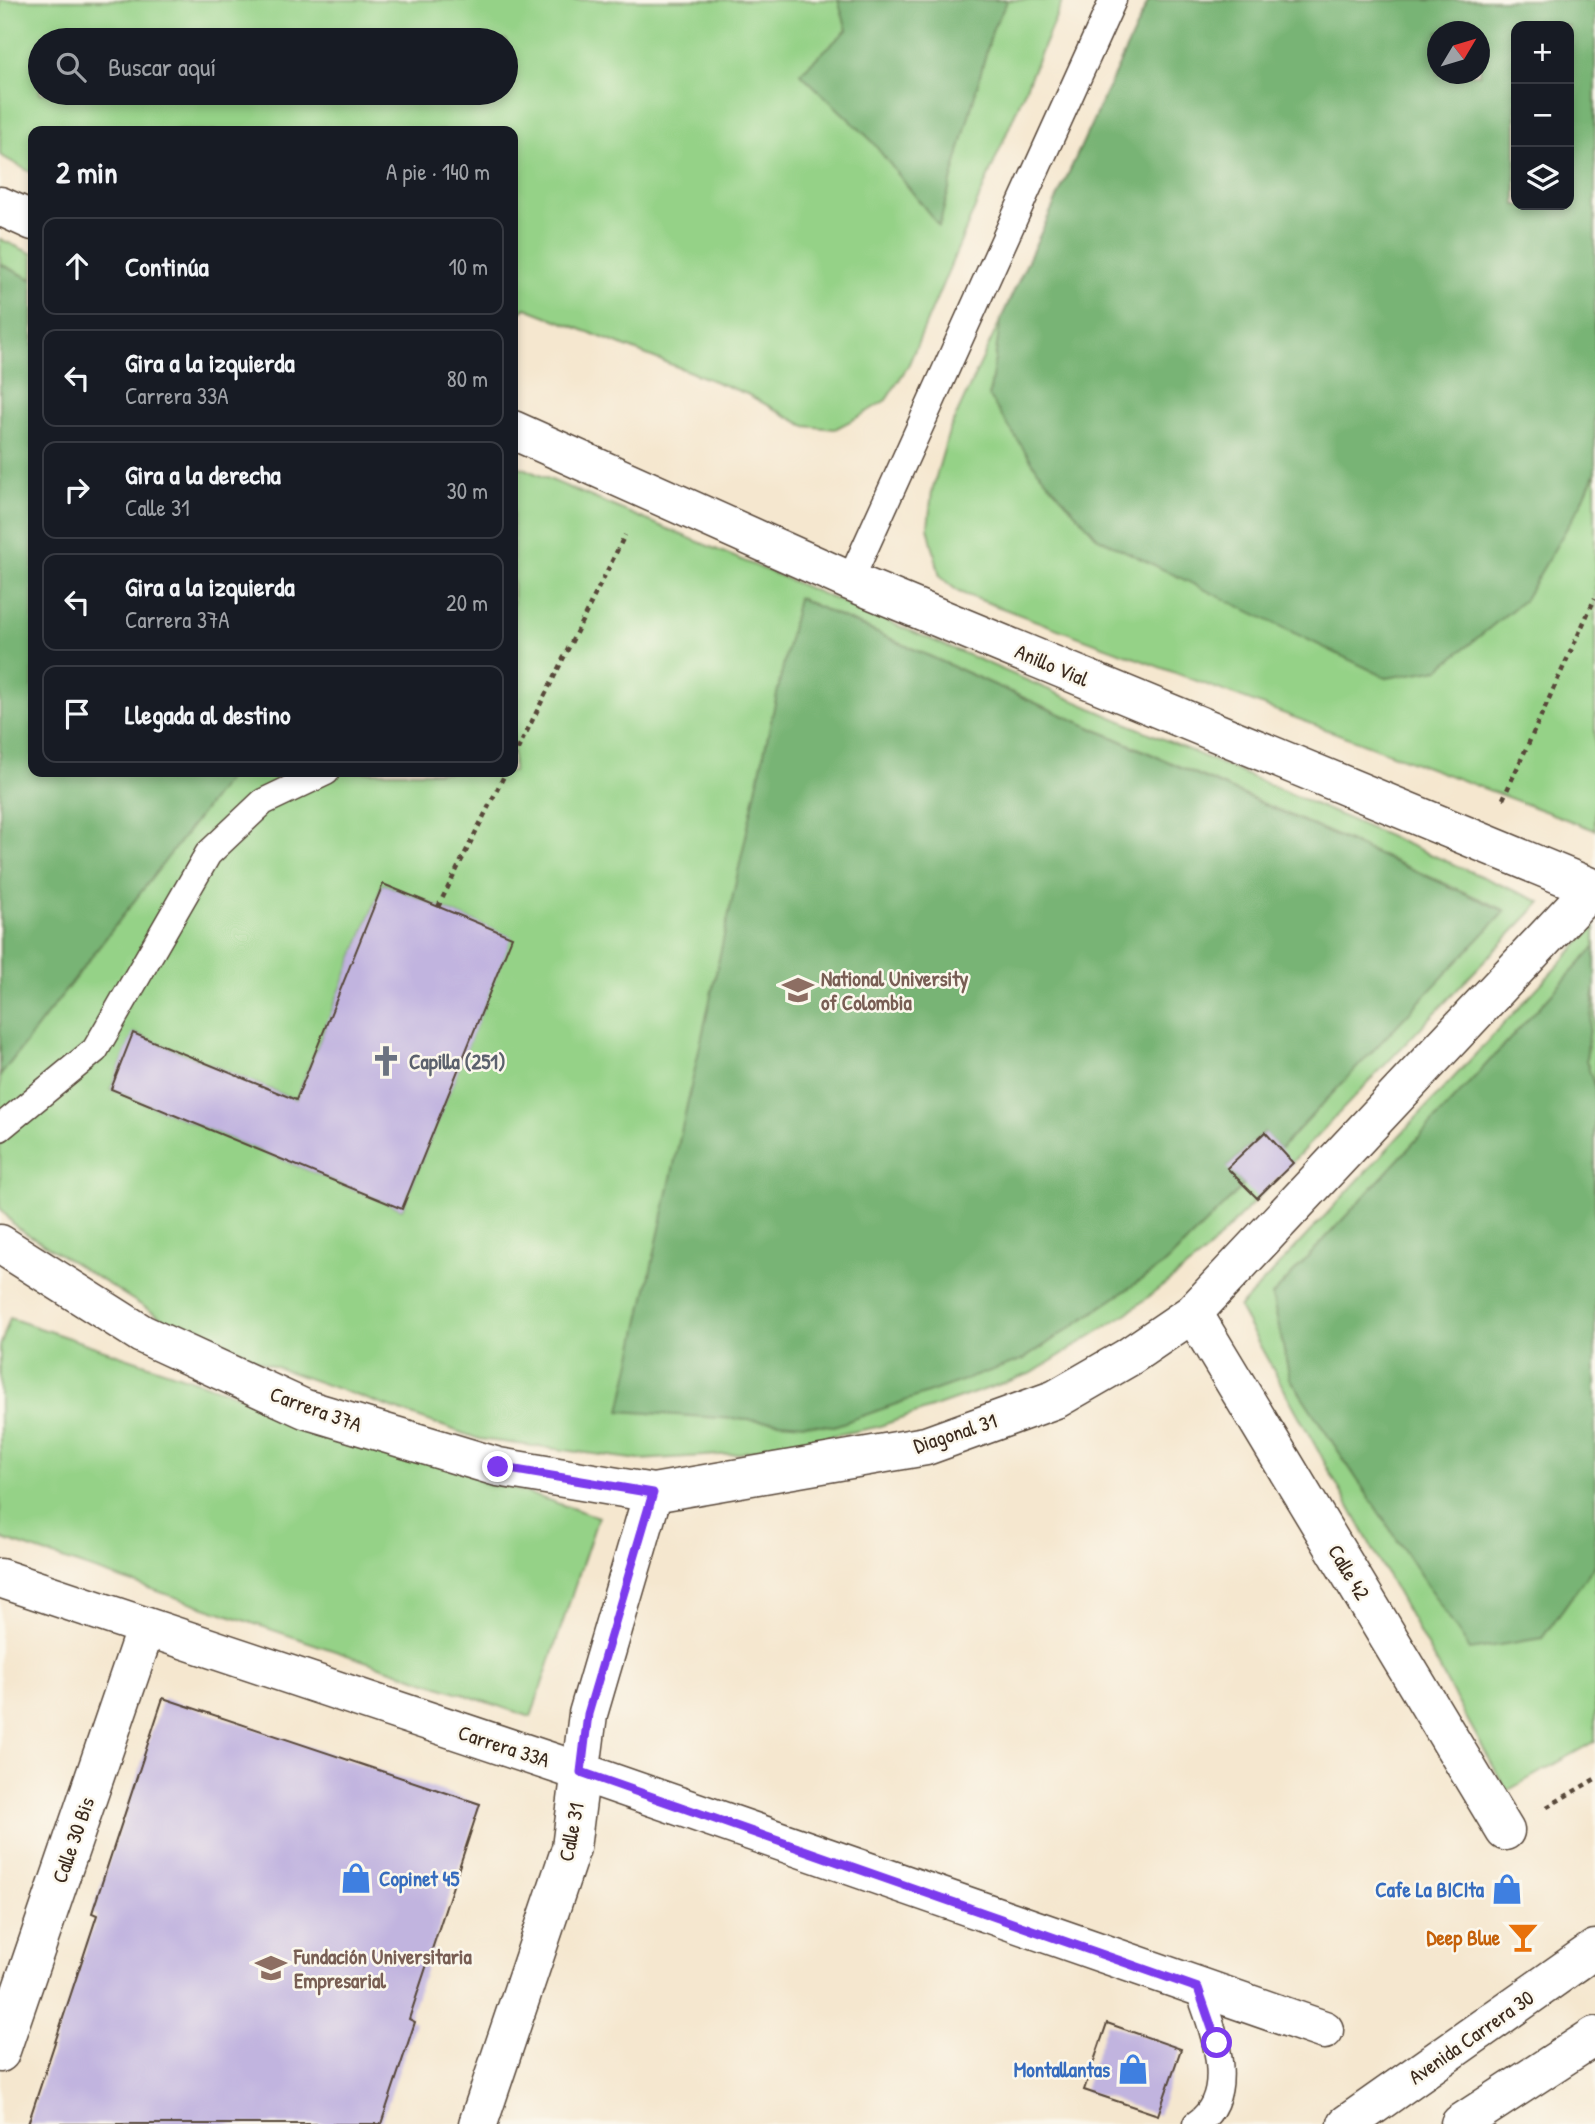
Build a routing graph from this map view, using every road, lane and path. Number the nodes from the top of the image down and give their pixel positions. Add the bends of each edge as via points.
1 (1113, 0) edge
2 (0, 206) edge
3 (28, 219) edge
4 (518, 432) edge
5 (648, 490) junction
6 (850, 581) junction
7 (1595, 598) edge
8 (518, 749) edge
9 (316, 777) edge
10 (503, 777) edge
11 (1482, 845) junction
12 (1593, 888) edge
13 (438, 907) dead end
14 (0, 1128) edge
15 (2, 1256) edge
16 (1193, 1313) junction
17 (653, 1493) junction
18 (0, 1578) edge
19 (146, 1627) junction
20 (581, 1772) junction
21 (1505, 1831) dead end
22 (1595, 1949) edge
23 (1198, 1988) junction
24 (1324, 2030) dead end
25 (1595, 2036) edge
26 (0, 2053) edge
27 (478, 2124) edge
28 (1196, 2124) edge
29 (1347, 2124) edge
30 (1460, 2124) edge

1 - 6 lane
2 - 3 main road
4 - 5 main road, Anillo Vial
5 - 6 main road, Anillo Vial
5 - 8 path
6 - 11 main road, Anillo Vial
7 - 11 path
9 - 14 lane via 263,802 208,854 95,1050
10 - 13 path
11 - 12 main road, Anillo Vial
12 - 16 main road, Diagonal 31
15 - 17 main road, Carrera 37A via 142,1334 305,1409 498,1467
16 - 17 main road, Diagonal 31 via 1056,1399 926,1446
16 - 21 main road, Calle 42
17 - 20 main road, Calle 31 via 588,1714
18 - 19 main road, Carrera 33A
19 - 20 main road, Carrera 33A
19 - 26 main road, Calle 30 Bis
20 - 23 main road, Carrera 33A
20 - 27 main road, Calle 31 via 571,1848
22 - 29 main road, Avenida Carrera 30
23 - 24 main road, Carrera 33A
23 - 28 lane via 1217,2043 1220,2084 1207,2117
25 - 30 main road

